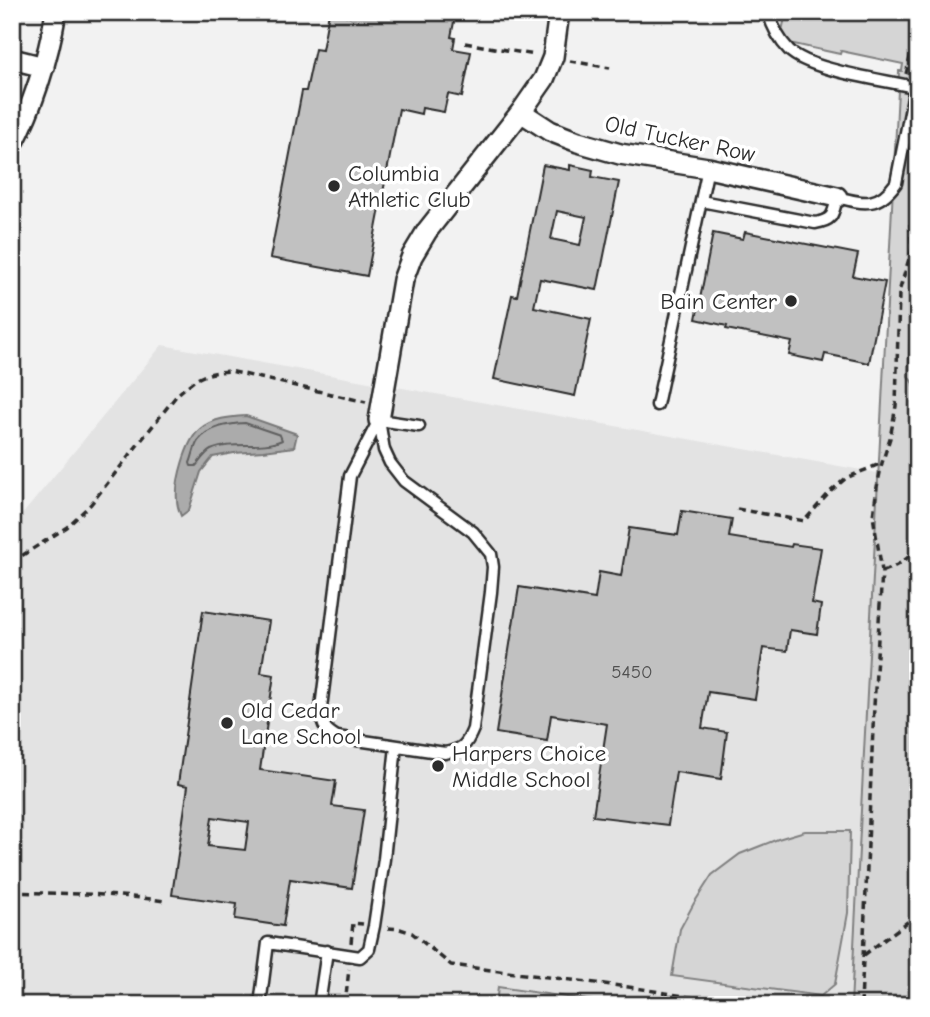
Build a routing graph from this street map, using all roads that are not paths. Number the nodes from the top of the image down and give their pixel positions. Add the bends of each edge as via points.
1 (56, 12) edge
2 (559, 12) edge
3 (768, 12) edge
4 (12, 59) edge
5 (44, 67) junction
6 (916, 88) edge
7 (520, 111) junction
8 (12, 146) edge
9 (708, 168) junction
10 (837, 197) junction
11 (701, 201) junction
12 (657, 405) dead end
13 (380, 412) junction
14 (419, 426) dead end
15 (396, 747) junction
16 (327, 951) junction
17 (260, 1005) edge
18 (319, 1005) edge

1 - 5 street
2 - 7 street via 553,57 544,79
3 - 6 lane via 781,40 804,60
4 - 5 street
5 - 8 street
6 - 10 lane via 896,183 889,193 872,203
7 - 9 street, Old Tucker Row via 550,131 588,145
7 - 13 street via 412,256 403,280
9 - 10 street, Old Tucker Row
9 - 11 lane
10 - 11 lane via 833,215 815,223
11 - 12 lane
13 - 14 lane
13 - 15 lane via 350,476 321,709 322,723 337,737
13 - 15 lane via 390,463 404,481 473,532 491,554 493,567 468,742 445,753
15 - 16 lane via 369,949 360,957
16 - 17 lane via 268,943
16 - 18 lane

